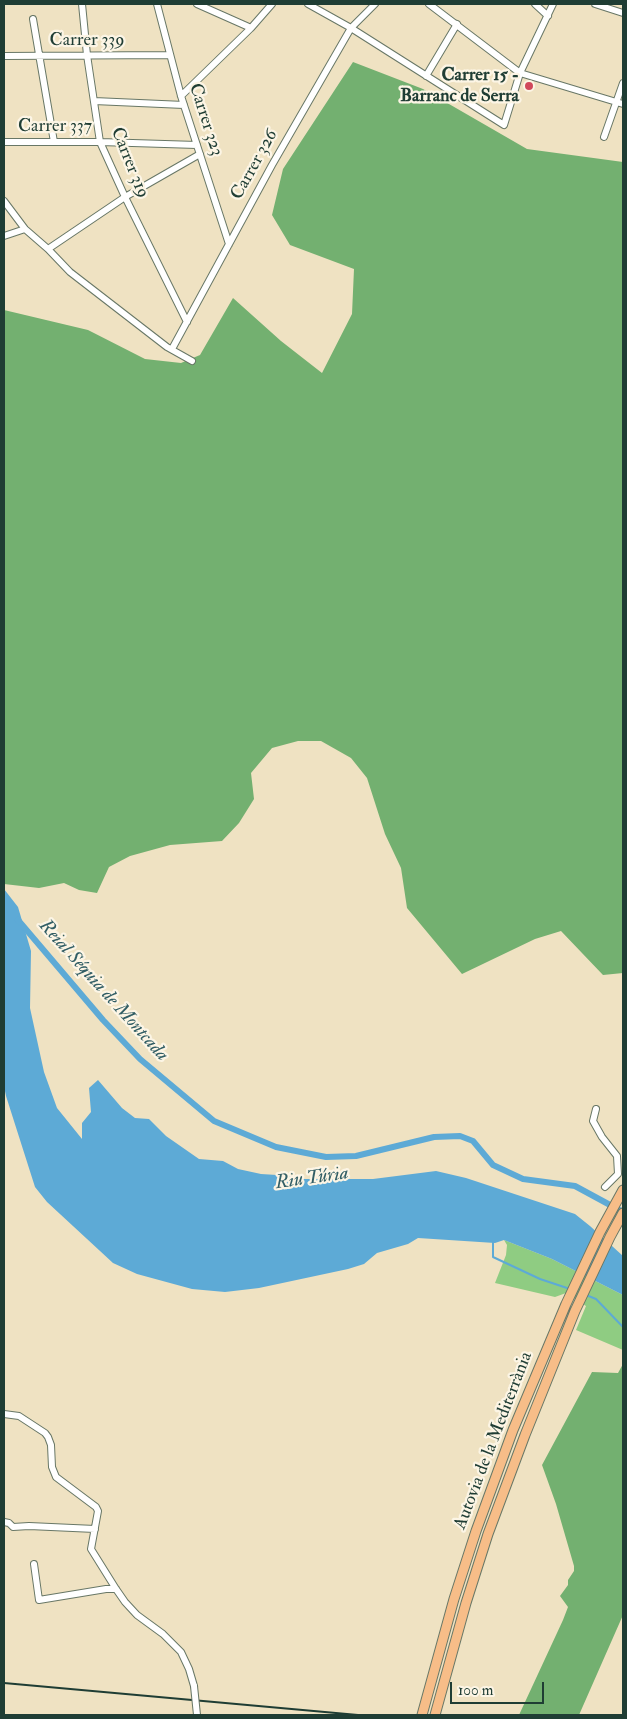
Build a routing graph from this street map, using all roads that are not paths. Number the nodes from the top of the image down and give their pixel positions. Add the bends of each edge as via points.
1 (82, 4) edge
2 (157, 4) edge
3 (197, 4) edge
4 (272, 4) edge
5 (308, 4) edge
6 (375, 4) edge
7 (429, 4) edge
8 (535, 4) edge
9 (553, 4) edge
10 (594, 4) edge
11 (623, 13) edge
12 (548, 16) junction
13 (33, 19) dead end
14 (457, 24) junction
15 (251, 28) junction
16 (351, 28) junction
17 (170, 55) junction
18 (4, 56) edge
19 (40, 56) junction
20 (87, 56) junction
21 (520, 73) junction
22 (426, 76) junction
23 (623, 83) edge
24 (181, 96) junction
25 (94, 101) junction
26 (615, 102) junction
27 (623, 104) edge
28 (184, 105) junction
29 (604, 137) dead end
30 (4, 142) edge
31 (54, 142) junction
32 (100, 142) junction
33 (197, 145) junction
34 (200, 154) junction
35 (125, 197) junction
36 (4, 201) edge
37 (25, 229) junction
38 (4, 236) edge
39 (230, 244) junction
40 (48, 249) junction
41 (187, 322) junction
42 (172, 350) junction
43 (192, 362) dead end
44 (596, 1109) dead end
45 (605, 1186) dead end
46 (623, 1190) edge
47 (623, 1213) edge
48 (4, 1414) edge
49 (4, 1522) edge
50 (95, 1529) junction
51 (34, 1564) dead end
52 (116, 1590) junction
53 (197, 1715) edge
54 (422, 1715) edge
55 (435, 1715) edge

1 - 20 street, Carrer 319
2 - 17 street, Carrer 323
3 - 15 street
4 - 15 street
5 - 16 street
6 - 16 street, Carrer 326
7 - 14 street
8 - 12 street
9 - 12 street
10 - 11 street
12 - 21 street
13 - 19 street
14 - 21 street
14 - 22 street
15 - 24 street
16 - 22 street
16 - 39 street, Carrer 326
17 - 20 street, Carrer 339
17 - 24 street, Carrer 323
18 - 19 street, Carrer 339
19 - 20 street, Carrer 339
19 - 31 street
20 - 25 street, Carrer 319
21 - 22 street via 504,125
21 - 26 street
23 - 26 street
24 - 28 street, Carrer 323
25 - 28 street
25 - 32 street, Carrer 319
26 - 27 street
26 - 29 street
28 - 33 street, Carrer 323
30 - 31 street, Carrer 337
31 - 32 street, Carrer 337
32 - 33 street, Carrer 337
32 - 35 street, Carrer 319
33 - 34 street, Carrer 323
34 - 35 street
34 - 39 street, Carrer 323
35 - 40 street
35 - 41 street, Carrer 319
36 - 37 street
37 - 38 street
37 - 40 street
39 - 41 street, Carrer 326
40 - 42 street via 93,291
41 - 42 street, Carrer 326
42 - 43 street
44 - 45 street via 593,1121 617,1156 618,1174
46 - 54 highway, Autovia de la Mediterrània via 566,1304 513,1430 454,1599
47 - 55 highway, Autovia de la Mediterrània via 550,1370 488,1534
48 - 50 street via 18,1416 45,1433 51,1445 56,1477 96,1507
49 - 50 street via 13,1527
50 - 52 street via 91,1549
51 - 52 street via 39,1600
52 - 53 street, bridge via 137,1615 163,1634 180,1652 194,1686

